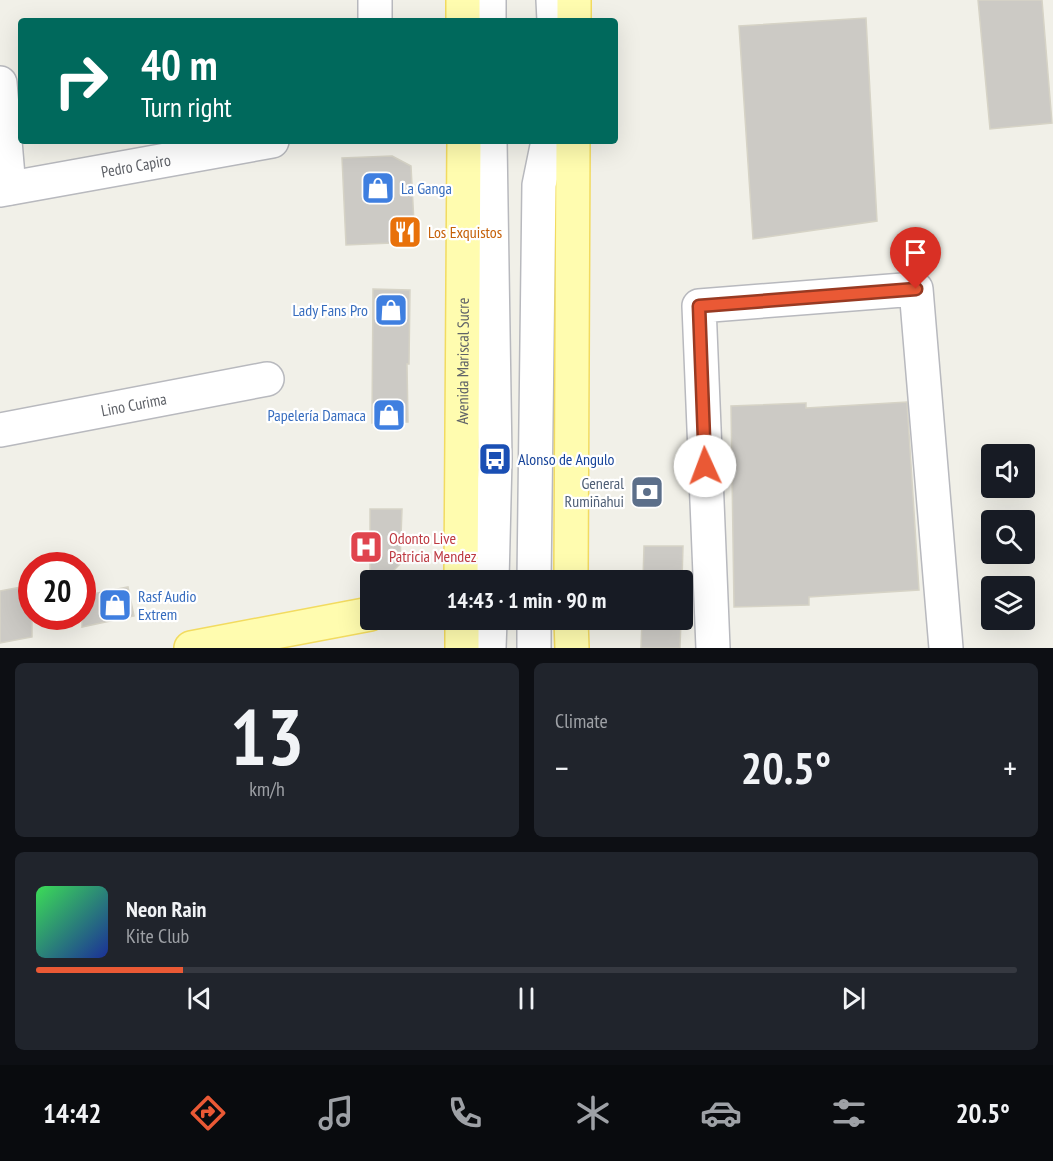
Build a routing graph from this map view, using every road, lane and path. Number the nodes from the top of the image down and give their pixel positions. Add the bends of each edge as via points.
1 (375, 0) edge
2 (463, 0) edge
3 (489, 0) edge
4 (553, 0) edge
5 (574, 0) edge
6 (375, 18) edge
7 (463, 18) edge
8 (489, 18) edge
9 (554, 18) edge
10 (574, 18) edge
11 (0, 83) edge
12 (255, 144) edge
13 (464, 144) edge
14 (490, 144) edge
15 (547, 144) edge
16 (573, 144) edge
17 (5, 189) edge
18 (267, 379) dead end
19 (0, 430) edge
20 (461, 570) edge
21 (492, 570) edge
22 (534, 570) edge
23 (571, 570) edge
24 (360, 616) edge
25 (462, 630) edge
26 (490, 630) edge
27 (534, 630) edge
28 (571, 630) edge
29 (191, 648) edge
30 (462, 648) edge
31 (489, 648) edge
32 (534, 648) edge
33 (572, 648) edge
34 (713, 648) edge
35 (946, 648) edge

1 - 6 street
2 - 7 main road
3 - 8 street
4 - 9 street
5 - 10 main road
11 - 17 street
12 - 17 street, Pedro Capiro
13 - 20 main road, Avenida Mariscal Sucre
14 - 21 street via 495,459
15 - 22 street via 540,185
16 - 23 main road
18 - 19 street, Lino Curima
24 - 29 main road
25 - 30 main road
26 - 31 street
27 - 32 street
28 - 33 main road
34 - 35 street via 699,306 916,289

